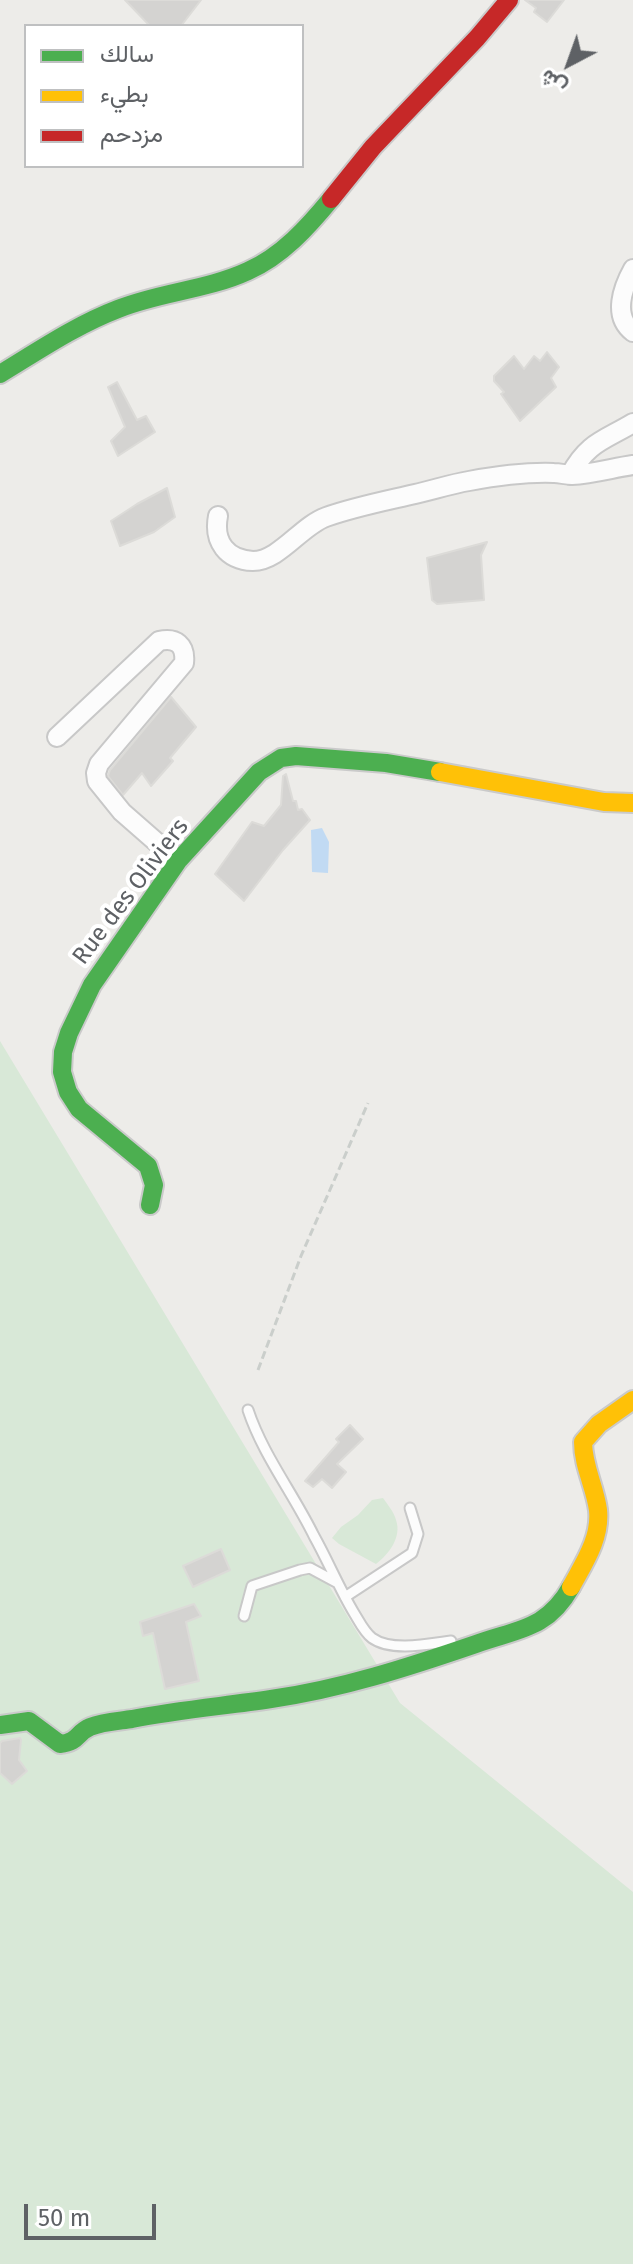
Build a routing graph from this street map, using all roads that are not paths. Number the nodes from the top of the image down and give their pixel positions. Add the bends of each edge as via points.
1 (509, 0) edge
2 (633, 269) edge
3 (633, 332) edge
4 (0, 374) edge
5 (633, 423) edge
6 (633, 465) edge
7 (570, 475) junction
8 (218, 516) dead end
9 (57, 737) dead end
10 (633, 803) edge
11 (178, 861) junction
12 (150, 1205) dead end
13 (633, 1400) edge
14 (248, 1410) dead end
15 (410, 1508) dead end
16 (336, 1582) junction
17 (345, 1597) junction
18 (244, 1616) dead end
19 (497, 1636) junction
20 (0, 1725) edge

1 - 4 street via 283,251 223,281 108,312
2 - 3 street via 621,305 624,324
5 - 7 street via 592,445
6 - 7 street
7 - 8 street via 468,481 340,512 310,525 273,555 252,561 221,547
9 - 11 street via 159,641 179,642 184,663 96,773 122,812
10 - 11 street, Rue des Oliviers via 386,763 296,756 281,758 259,772
11 - 12 street, Rue des Oliviers via 92,985 63,1052 62,1072 79,1109 148,1166 155,1192
13 - 19 street via 583,1442 598,1532 567,1594 550,1614 525,1630
14 - 16 lane via 256,1436
15 - 17 lane via 418,1534 412,1553
16 - 17 lane
16 - 18 lane via 310,1568 252,1586
17 - 19 lane via 372,1638 386,1644
19 - 20 street via 334,1687 89,1727 71,1743 60,1744 29,1721

